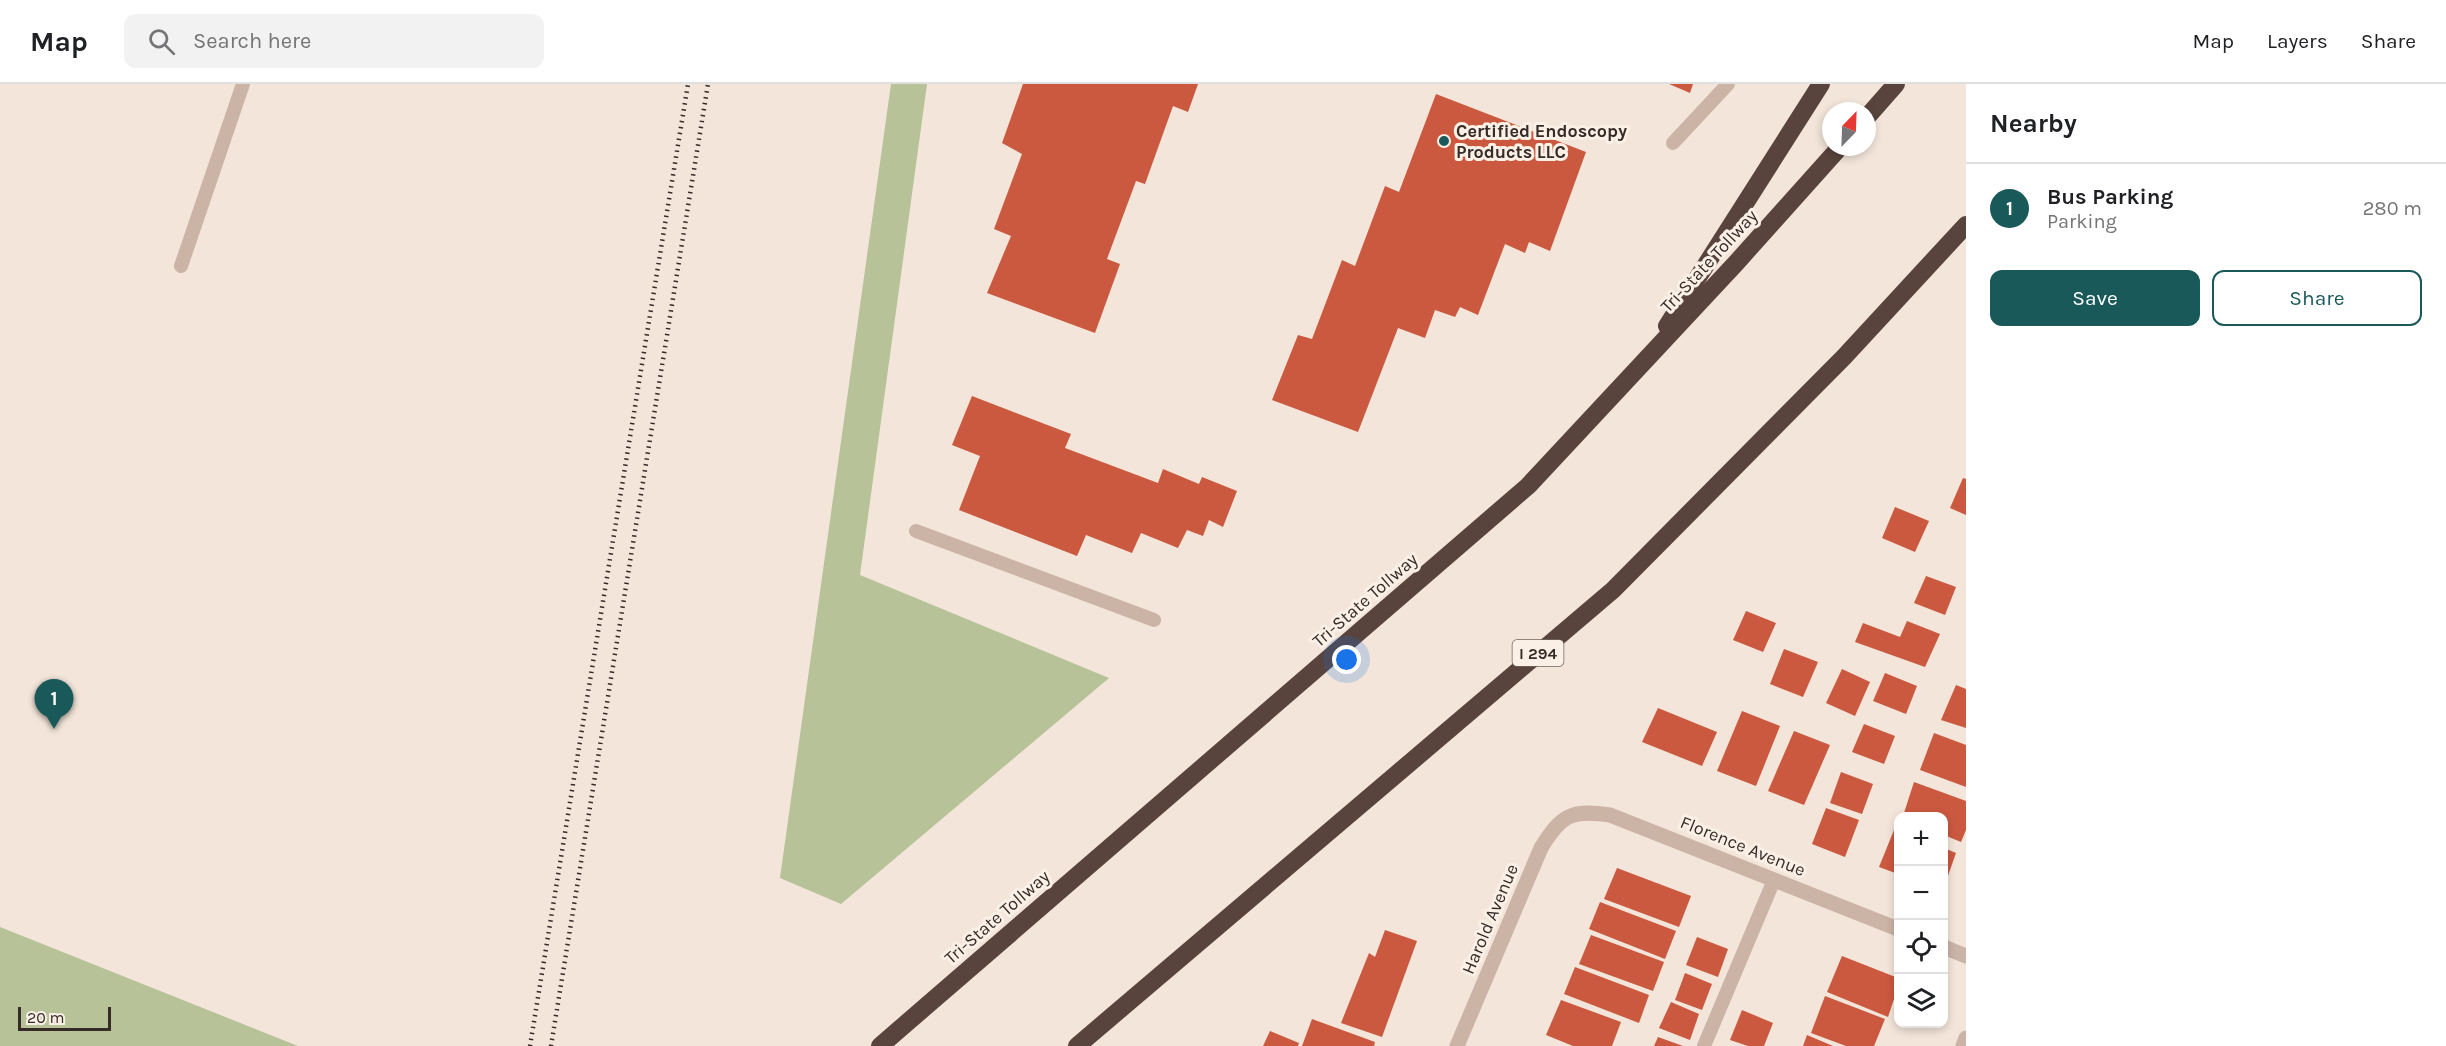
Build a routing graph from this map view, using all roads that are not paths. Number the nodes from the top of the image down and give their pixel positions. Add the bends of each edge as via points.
1 (243, 84) edge
2 (1728, 84) edge
3 (1821, 84) edge
4 (1896, 84) edge
5 (1876, 107) edge
6 (1672, 143) dead end
7 (1832, 156) edge
8 (1966, 225) edge
9 (181, 266) dead end
10 (1641, 365) junction
11 (916, 531) dead end
12 (1154, 620) dead end
13 (1570, 815) joint
14 (1774, 880) junction
15 (1894, 927) edge
16 (1948, 949) edge
17 (1966, 956) edge
18 (1966, 1038) edge
19 (880, 1046) edge
20 (1077, 1046) edge
21 (1458, 1046) edge
22 (1704, 1046) edge
23 (1963, 1046) edge

1 - 9 lane
2 - 6 lane
3 - 10 highway
4 - 5 highway
7 - 10 highway, Tri-State Tollway
8 - 20 highway, I 294 via 1844,357 1613,590
10 - 19 highway, Tri-State Tollway via 1528,486
11 - 12 lane
13 - 14 street, Florence Avenue via 1610,815
13 - 21 street, Harold Avenue via 1554,827 1541,848
14 - 15 street, Florence Avenue
14 - 22 lane
16 - 17 street
18 - 23 street

